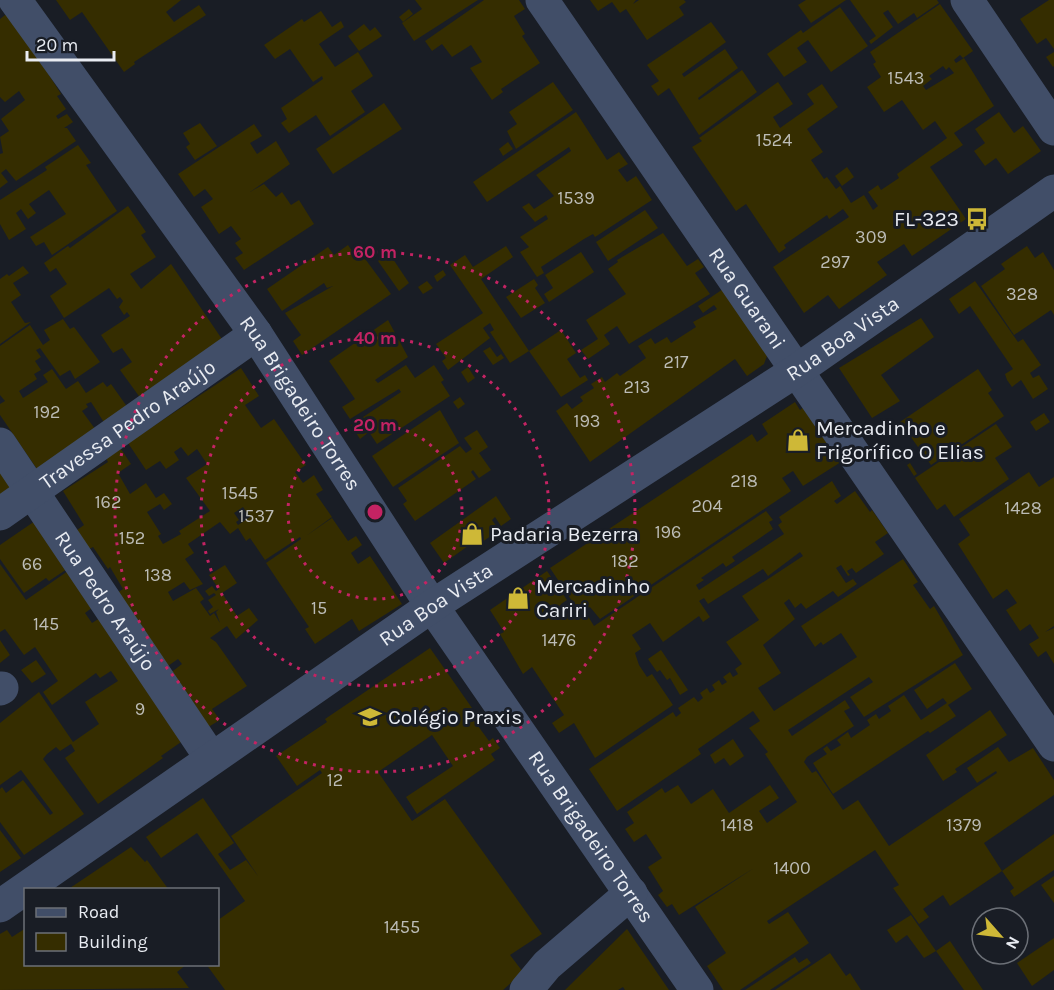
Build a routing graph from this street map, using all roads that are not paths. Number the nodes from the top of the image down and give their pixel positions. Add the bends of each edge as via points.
1 (15, 0) edge
2 (542, 0) edge
3 (967, 0) edge
4 (1054, 129) edge
5 (1054, 190) edge
6 (256, 334) junction
7 (796, 371) junction
8 (0, 444) edge
9 (33, 491) junction
10 (0, 514) edge
11 (432, 606) junction
12 (1054, 745) edge
13 (211, 758) junction
14 (26, 888) edge
15 (24, 889) edge
16 (631, 892) junction
17 (0, 906) edge
18 (526, 990) edge
19 (697, 990) edge

1 - 6 street, Rua Brigadeiro Torres
2 - 7 street, Rua Guarani
3 - 4 street
5 - 7 street, Rua Boa Vista
6 - 9 street, Travessa Pedro Araújo
6 - 11 street, Rua Brigadeiro Torres
7 - 11 street, Rua Boa Vista
7 - 12 street, Rua Guarani
8 - 9 street, Rua Pedro Araújo
9 - 10 street, Travessa Pedro Araújo
9 - 13 street, Rua Pedro Araújo
11 - 13 street, Rua Boa Vista
11 - 16 street, Rua Brigadeiro Torres
13 - 14 street, Rua Boa Vista
15 - 17 street, Rua Boa Vista
16 - 18 street via 547,965
16 - 19 street, Rua Brigadeiro Torres

